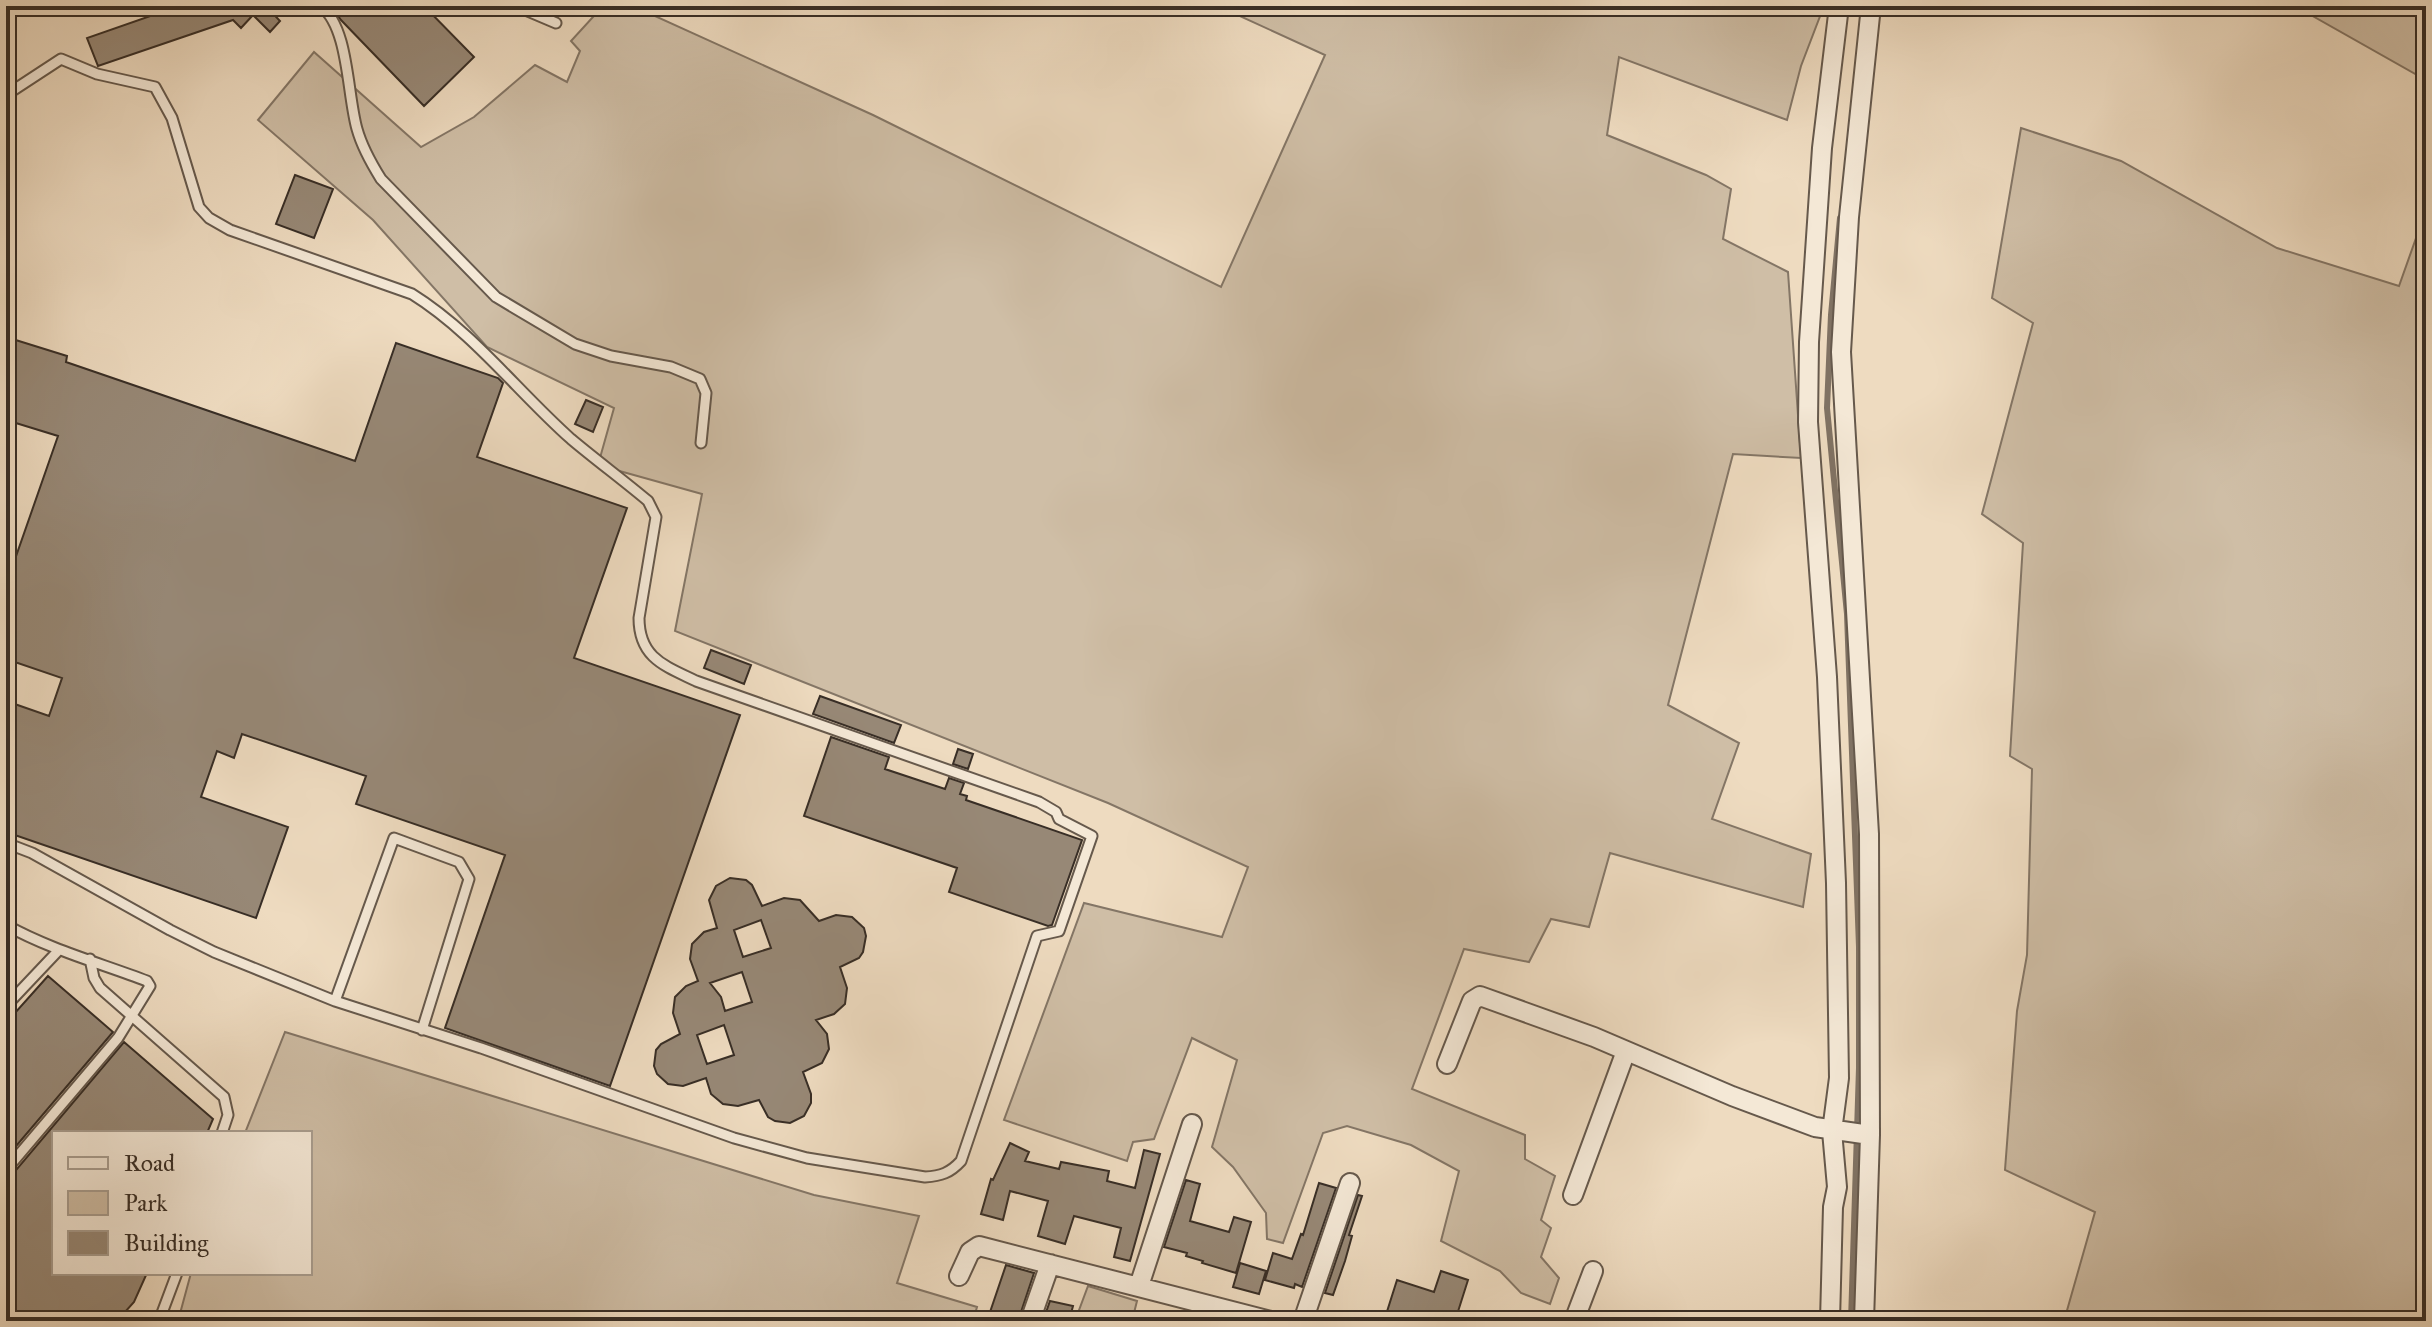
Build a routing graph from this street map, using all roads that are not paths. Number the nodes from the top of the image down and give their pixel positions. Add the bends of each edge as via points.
1 (321, 6) edge
2 (516, 6) edge
3 (1839, 6) edge
4 (1871, 6) edge
5 (556, 23) dead end
6 (6, 95) edge
7 (1825, 344) junction
8 (701, 443) dead end
9 (6, 843) edge
10 (6, 925) edge
11 (58, 951) junction
12 (90, 959) junction
13 (335, 1001) junction
14 (6, 1006) edge
15 (132, 1016) junction
16 (1840, 1021) junction
17 (1866, 1023) junction
18 (422, 1030) junction
19 (1626, 1051) junction
20 (1447, 1064) dead end
21 (1192, 1124) dead end
22 (223, 1131) edge
23 (1834, 1131) junction
24 (1865, 1134) junction
25 (6, 1170) edge
26 (1350, 1183) dead end
27 (1573, 1195) dead end
28 (1050, 1264) junction
29 (1593, 1271) dead end
30 (176, 1275) edge
31 (959, 1276) dead end
32 (1139, 1286) junction
33 (159, 1321) edge
34 (1030, 1321) edge
35 (1271, 1321) edge
36 (1303, 1321) edge
37 (1574, 1321) edge
38 (1830, 1321) edge
39 (1864, 1321) edge

1 - 8 lane via 335,20 357,129 381,179 496,297 575,344 700,379 706,393
2 - 5 lane
3 - 7 street via 1822,148
4 - 7 street via 1849,217
6 - 18 lane via 61,59 97,74 155,87 172,118 199,207 209,218 412,294 431,306 571,438 648,501 656,517 639,633 646,650 661,664 711,687 1039,802 1092,836 1059,931 1037,936 961,1161 939,1176 792,1154 734,1138
7 - 16 street via 1808,422 1832,783
7 - 17 street via 1853,585 1869,834
9 - 13 lane via 203,946
10 - 11 lane
11 - 12 lane
11 - 14 lane
12 - 15 lane via 100,988
12 - 15 lane via 147,981 150,989
13 - 18 lane
13 - 18 lane via 394,838 459,862 469,879
15 - 22 lane via 224,1097 228,1115
15 - 25 lane
16 - 17 street
16 - 23 street
17 - 24 street
19 - 20 street via 1480,996 1472,1001
19 - 23 street
19 - 27 street
21 - 32 street
23 - 24 street
23 - 38 street via 1837,1187
24 - 39 street
26 - 36 street
28 - 31 street via 979,1246 970,1252
28 - 32 street
28 - 34 street
29 - 37 street
30 - 33 lane
32 - 35 street

